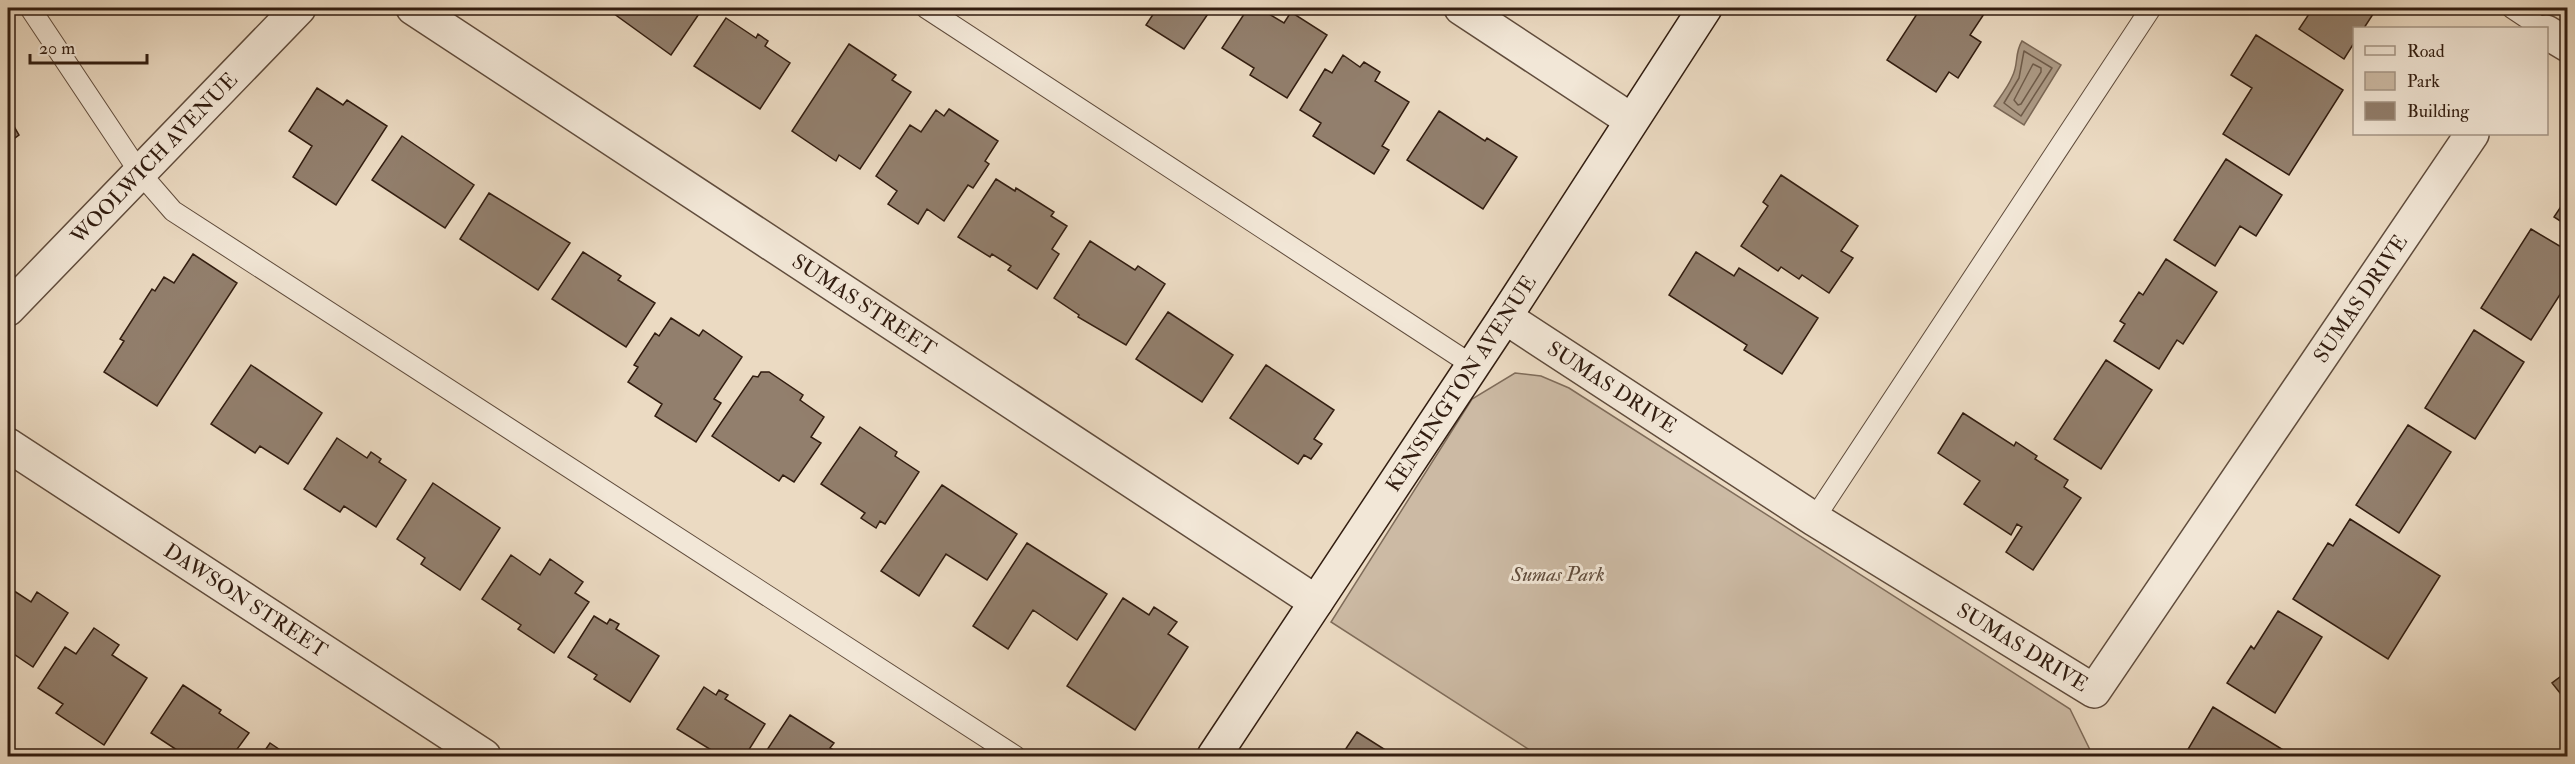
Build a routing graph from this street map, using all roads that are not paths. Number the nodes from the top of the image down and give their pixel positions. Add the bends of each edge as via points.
1 (30, 8) edge
2 (299, 8) edge
3 (413, 8) edge
4 (926, 8) edge
5 (1461, 8) edge
6 (1706, 8) edge
7 (2151, 8) edge
8 (2512, 8) edge
9 (2540, 27) edge
10 (2548, 33) edge
11 (2568, 45) edge
12 (1631, 120) junction
13 (2471, 135) edge
14 (140, 173) junction
15 (8, 309) edge
16 (1505, 317) junction
17 (1472, 366) junction
18 (8, 445) edge
19 (1814, 519) junction
20 (1316, 602) junction
21 (484, 756) edge
22 (1015, 756) edge
23 (1214, 756) edge

1 - 14 lane
2 - 14 street, WOOLWICH AVENUE
3 - 20 street, SUMAS STREET
4 - 17 lane
5 - 12 street
6 - 12 street, KENSINGTON AVENUE
7 - 19 lane
8 - 9 lane
10 - 11 street
12 - 16 street, KENSINGTON AVENUE
13 - 19 street, SUMAS DRIVE via 2094,691
14 - 15 street, WOOLWICH AVENUE
14 - 22 lane via 173,210
16 - 17 street, KENSINGTON AVENUE
16 - 19 street, SUMAS DRIVE
17 - 20 street, KENSINGTON AVENUE
18 - 21 street, DAWSON STREET
20 - 23 street, KENSINGTON AVENUE

